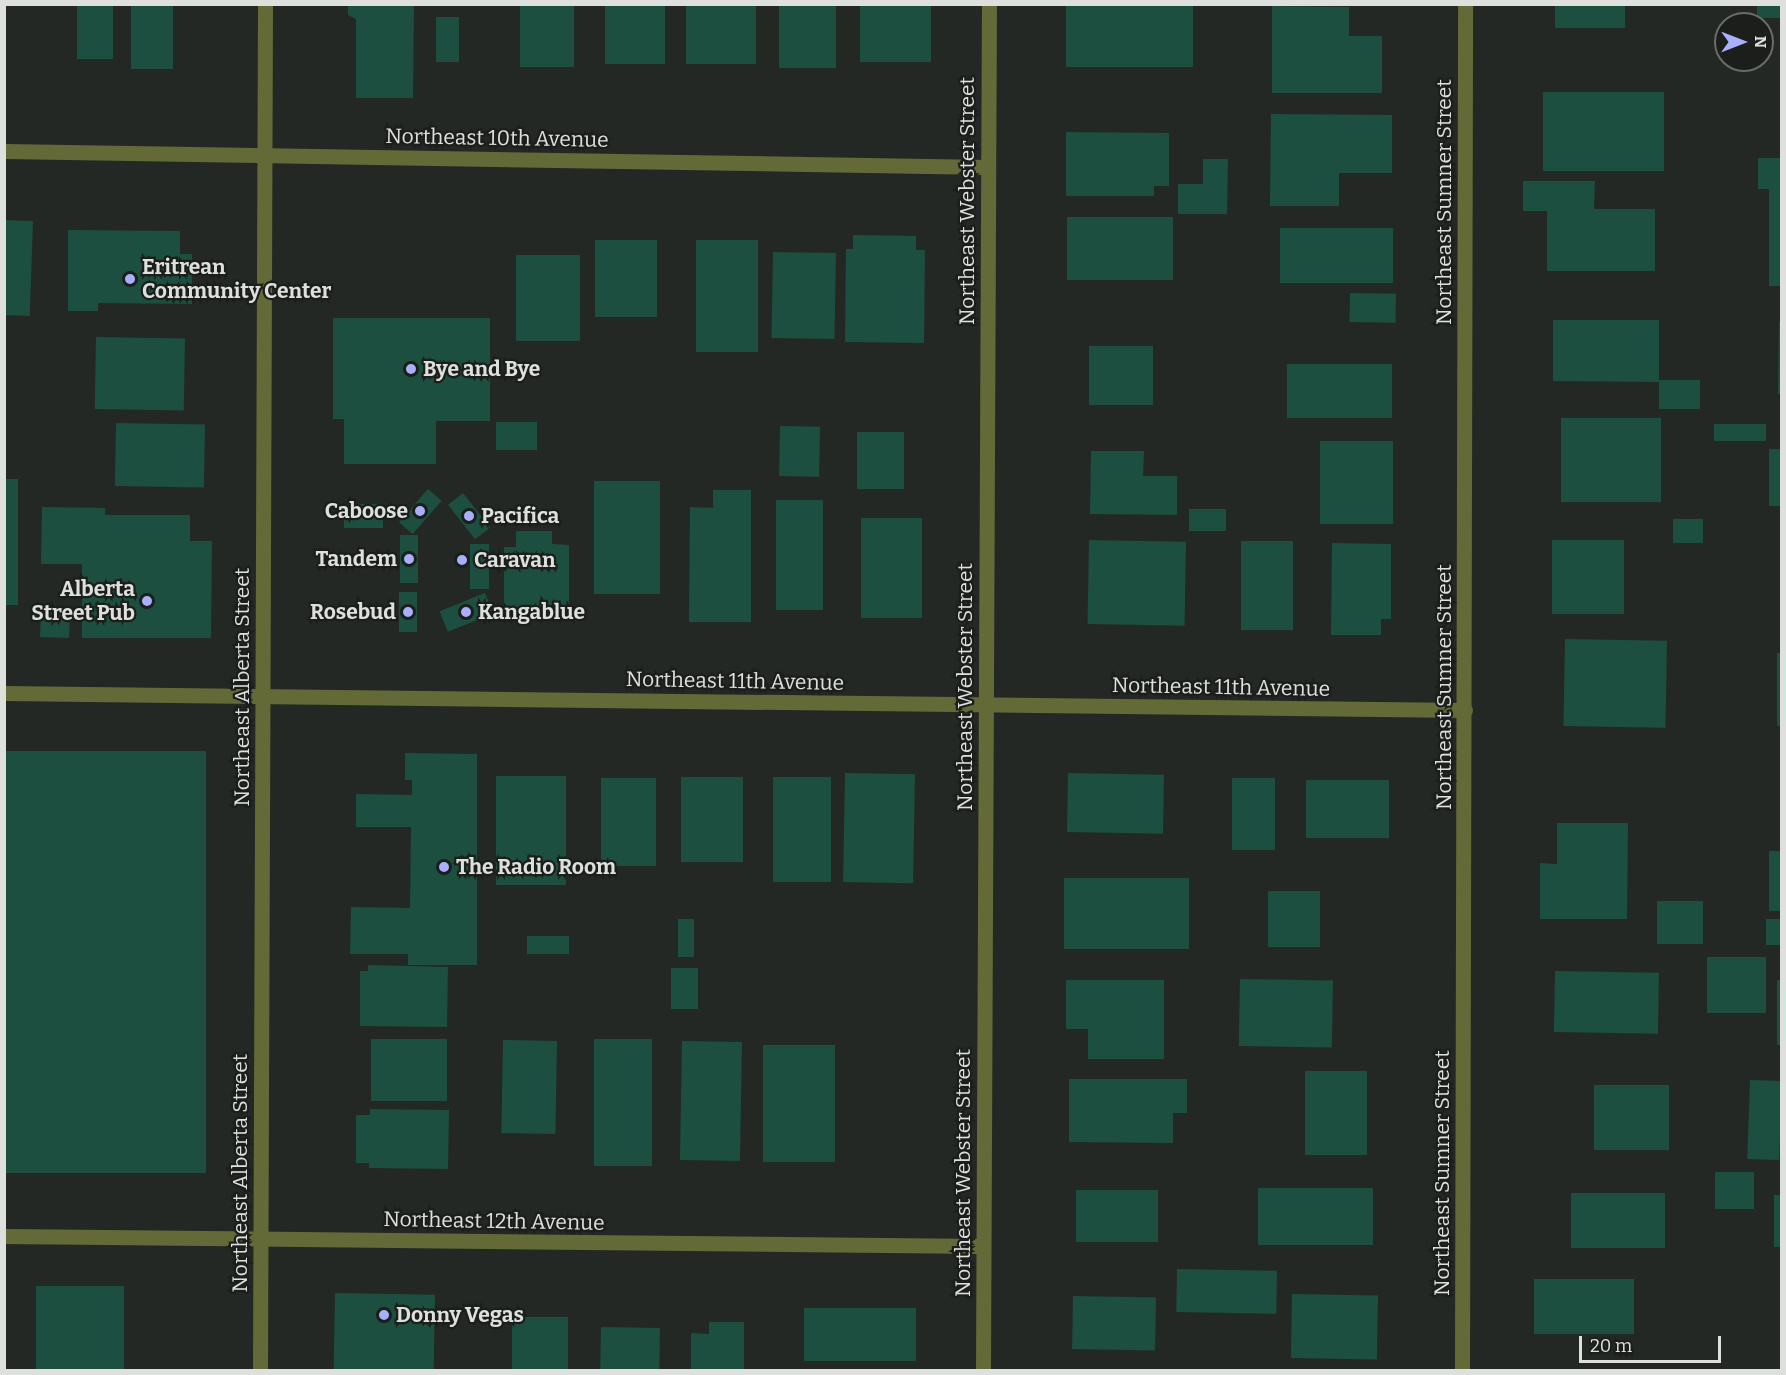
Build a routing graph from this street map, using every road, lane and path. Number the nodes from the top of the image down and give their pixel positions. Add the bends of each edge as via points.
1 (266, 4) edge
2 (989, 4) edge
3 (1466, 4) edge
4 (4, 151) edge
5 (264, 155) junction
6 (988, 167) junction
7 (4, 693) edge
8 (263, 696) junction
9 (986, 706) junction
10 (1466, 710) junction
11 (4, 1236) edge
12 (261, 1239) junction
13 (983, 1246) junction
14 (260, 1371) edge
15 (983, 1371) edge
16 (1462, 1371) edge

1 - 5 street, Northeast Alberta Street
2 - 6 street, Northeast Webster Street
3 - 10 street, Northeast Sumner Street
4 - 5 street, Northeast 10th Avenue
5 - 6 street, Northeast 10th Avenue
5 - 8 street, Northeast Alberta Street
6 - 9 street, Northeast Webster Street
7 - 8 street, Northeast 11th Avenue
8 - 9 street, Northeast 11th Avenue
8 - 12 street, Northeast Alberta Street
9 - 10 street, Northeast 11th Avenue
9 - 13 street, Northeast Webster Street
10 - 16 street, Northeast Sumner Street
11 - 12 street, Northeast 12th Avenue
12 - 13 street, Northeast 12th Avenue
12 - 14 street, Northeast Alberta Street
13 - 15 street, Northeast Webster Street

